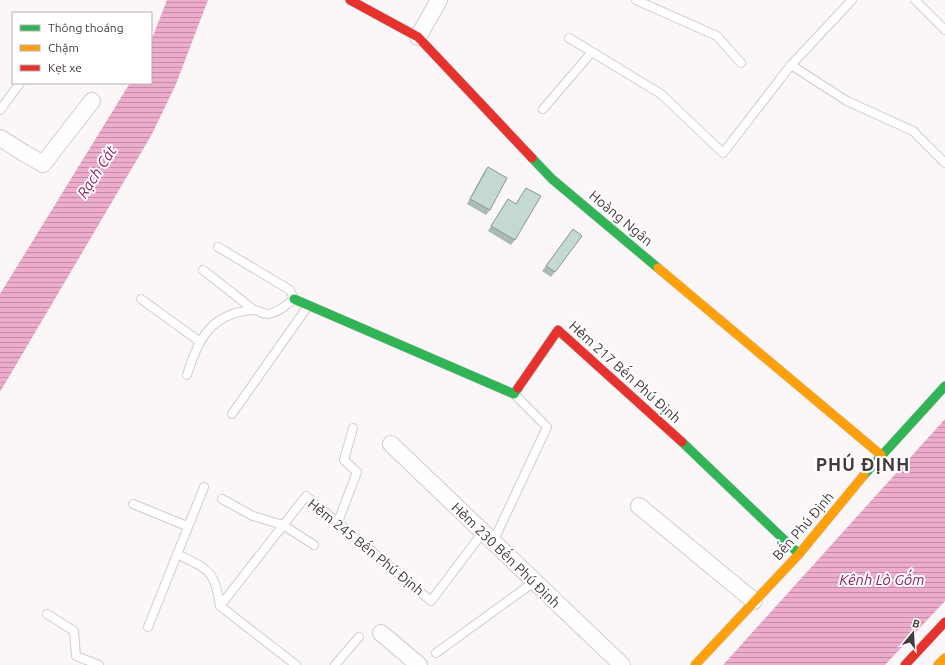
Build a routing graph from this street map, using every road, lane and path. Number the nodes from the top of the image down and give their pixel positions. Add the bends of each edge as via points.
1 (350, 0) edge
2 (439, 0) edge
3 (636, 0) edge
4 (852, 0) edge
5 (916, 0) edge
6 (945, 30) edge
7 (418, 37) junction
8 (569, 38) dead end
9 (592, 52) junction
10 (741, 63) dead end
11 (792, 65) junction
12 (19, 84) edge
13 (92, 101) dead end
14 (543, 109) dead end
15 (0, 110) edge
16 (0, 138) edge
17 (945, 163) edge
18 (218, 247) dead end
19 (203, 270) dead end
20 (142, 299) dead end
21 (294, 299) junction
22 (309, 305) junction
23 (254, 310) junction
24 (199, 342) junction
25 (187, 375) dead end
26 (945, 386) edge
27 (514, 394) junction
28 (232, 414) dead end
29 (354, 428) dead end
30 (391, 444) dead end
31 (882, 455) junction
32 (204, 487) dead end
33 (222, 499) dead end
34 (133, 504) dead end
35 (639, 506) dead end
36 (338, 522) junction
37 (283, 525) junction
38 (187, 526) junction
39 (488, 537) junction
40 (314, 544) dead end
41 (177, 554) junction
42 (799, 554) junction
43 (534, 582) junction
44 (754, 601) junction
45 (220, 606) junction
46 (47, 614) dead end
47 (945, 622) edge
48 (148, 627) dead end
49 (381, 633) dead end
50 (359, 638) dead end
51 (436, 653) dead end
52 (945, 658) edge
53 (99, 665) edge
54 (296, 665) edge
55 (336, 665) edge
56 (419, 665) edge
57 (622, 665) edge
58 (695, 665) edge
59 (905, 665) edge
60 (938, 665) edge

1 - 7 street, Hoàng Ngân
2 - 7 street
3 - 10 lane via 717,36
4 - 11 lane
5 - 6 lane
7 - 31 street, Hoàng Ngân via 552,179
8 - 9 lane
9 - 11 lane via 661,94 723,153
9 - 14 lane
11 - 17 lane via 847,101 913,131
12 - 15 lane
13 - 16 street via 43,164
18 - 21 lane via 290,290
19 - 23 lane
20 - 24 lane
21 - 22 street
21 - 23 lane via 279,311 268,314
22 - 27 street
22 - 28 lane
23 - 24 lane via 222,317 208,328
24 - 25 lane
26 - 31 street, Bến Phú Định
27 - 39 lane via 547,427
27 - 42 street, Hẻm 217 Bến Phú Định via 558,330 715,472
29 - 36 lane via 344,460 357,472
30 - 39 street, Hẻm 230 Bến Phú Định
31 - 42 street, Bến Phú Định
32 - 38 lane
33 - 37 lane via 253,516
34 - 38 lane
35 - 44 street
36 - 37 lane, Hẻm 245 Bến Phú Định via 306,496
36 - 39 lane, Hẻm 245 Bến Phú Định via 431,601
37 - 40 lane
37 - 45 lane, Hẻm 245 Bến Phú Định
38 - 41 lane
39 - 43 street, Hẻm 230 Bến Phú Định
41 - 45 lane via 207,569 215,585
41 - 48 lane
42 - 44 street, Bến Phú Định
43 - 51 lane
43 - 57 street, Hẻm 230 Bến Phú Định
44 - 58 street, Bến Phú Định
45 - 54 lane
46 - 53 lane via 74,631 76,656
47 - 59 street
49 - 56 street
50 - 55 lane
52 - 60 street

